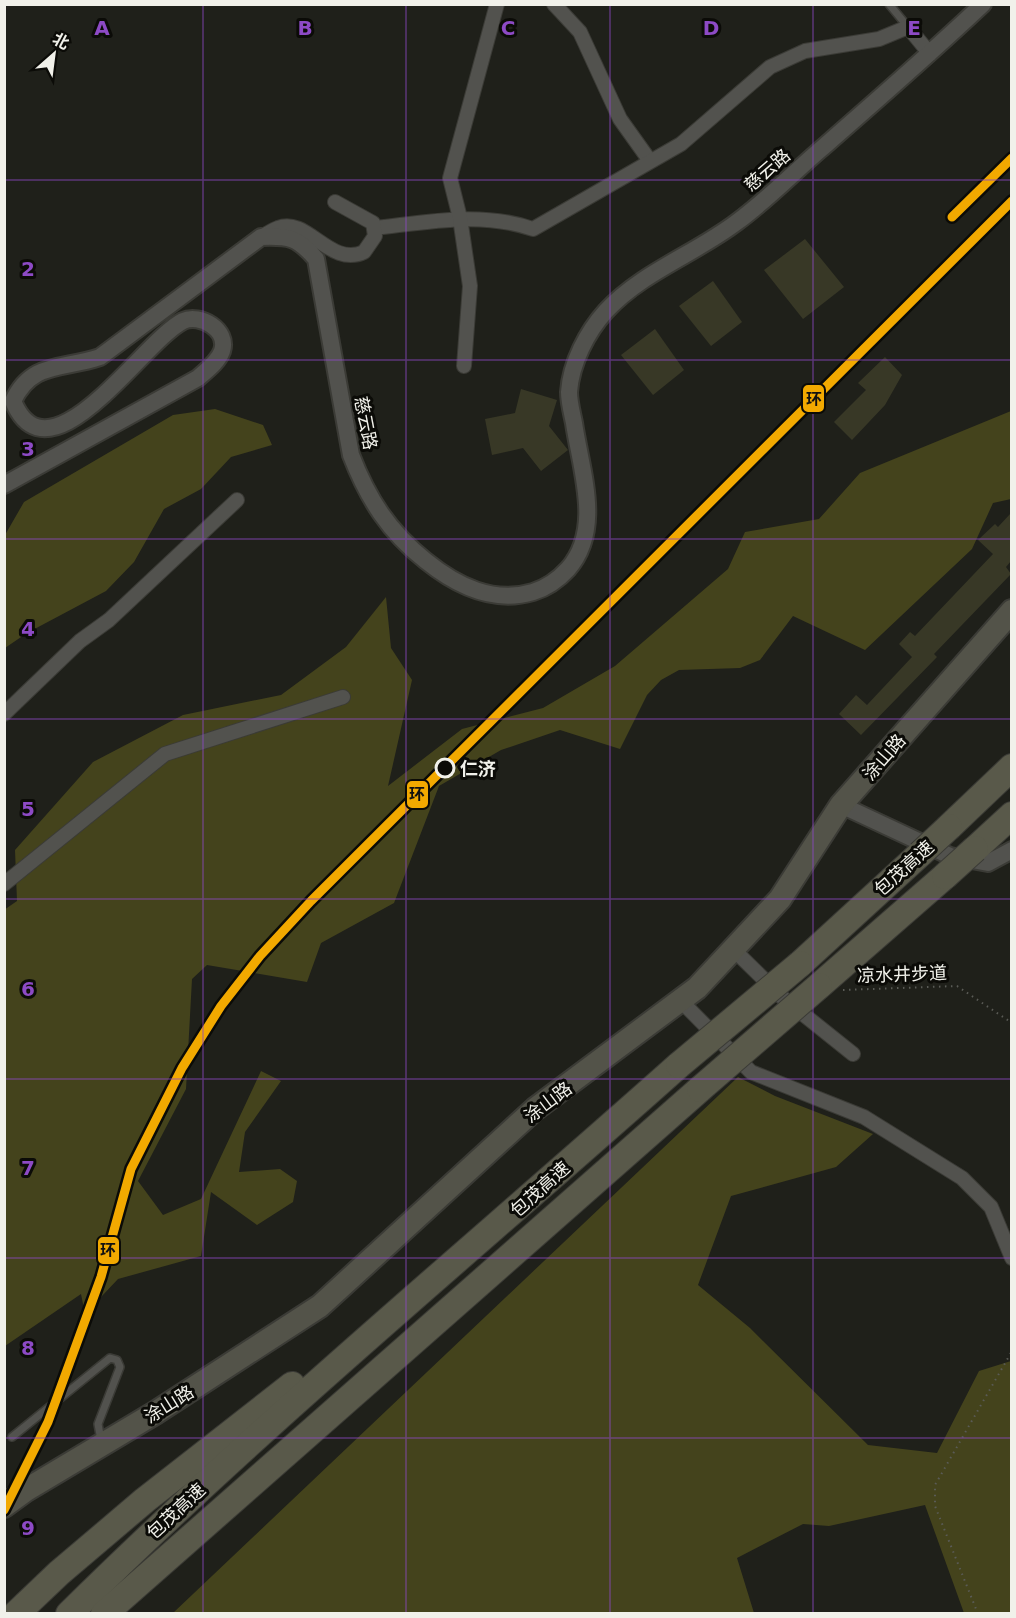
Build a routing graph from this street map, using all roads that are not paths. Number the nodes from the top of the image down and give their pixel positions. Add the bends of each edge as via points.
1 (497, 4) edge
2 (554, 4) edge
3 (889, 4) edge
4 (983, 4) edge
5 (908, 27) junction
6 (930, 54) junction
7 (650, 162) junction
8 (335, 202) dead end
9 (460, 218) junction
10 (375, 228) junction
11 (261, 237) junction
12 (464, 366) dead end
13 (4, 485) edge
14 (237, 500) dead end
15 (1011, 611) edge
16 (343, 697) dead end
17 (4, 714) edge
18 (1011, 767) edge
19 (841, 806) junction
20 (1011, 815) edge
21 (1011, 850) edge
22 (4, 884) edge
23 (734, 950) junction
24 (681, 1001) junction
25 (854, 1054) dead end
26 (1011, 1258) edge
27 (442, 1275) junction
28 (431, 1327) junction
29 (12, 1437) dead end
30 (102, 1445) junction
31 (4, 1506) edge
32 (125, 1603) edge
33 (16, 1614) edge
34 (69, 1614) edge
35 (104, 1614) edge

1 - 9 street via 450,178
2 - 7 street via 580,32 620,119
3 - 5 lane
4 - 6 street, 慈云路
5 - 6 street
5 - 7 street via 879,39 806,51 770,67 681,144
6 - 11 street, 慈云路 via 737,223 637,285 606,312 573,367 569,394 588,514 587,536 579,556 564,573 544,589 519,596 488,595 461,584 432,566 390,529 362,483 351,455 316,259 303,244 286,236
7 - 9 street via 533,228 509,221
8 - 10 street via 366,218
9 - 10 street
9 - 12 street via 470,286
10 - 11 street via 372,244 357,255 345,255 291,226 279,227
11 - 13 street via 100,357 78,365 37,371 20,386 13,401 19,417 30,425 54,428 97,401 149,347 184,321 209,323 222,341 217,359 198,378
14 - 17 street
15 - 19 main road, 涂山路
16 - 22 street via 165,754
18 - 27 highway, 包茂高速, bridge via 800,964 679,1065
19 - 21 street via 950,856 988,863
19 - 23 main road, 涂山路 via 780,899
20 - 28 highway, 包茂高速, bridge via 830,988 700,1089
23 - 24 main road, 涂山路
23 - 25 street via 783,998
24 - 26 street via 751,1072 864,1117 962,1178 991,1207
24 - 30 main road, 涂山路 via 535,1109 320,1306
27 - 33 highway via 258,1410 59,1573
27 - 34 highway, 包茂高速 via 356,1346
28 - 32 highway, 包茂高速
28 - 32 highway via 171,1569
29 - 30 lane via 110,1358 117,1360 120,1367 98,1424
30 - 31 main road, 涂山路
32 - 35 highway, 包茂高速

